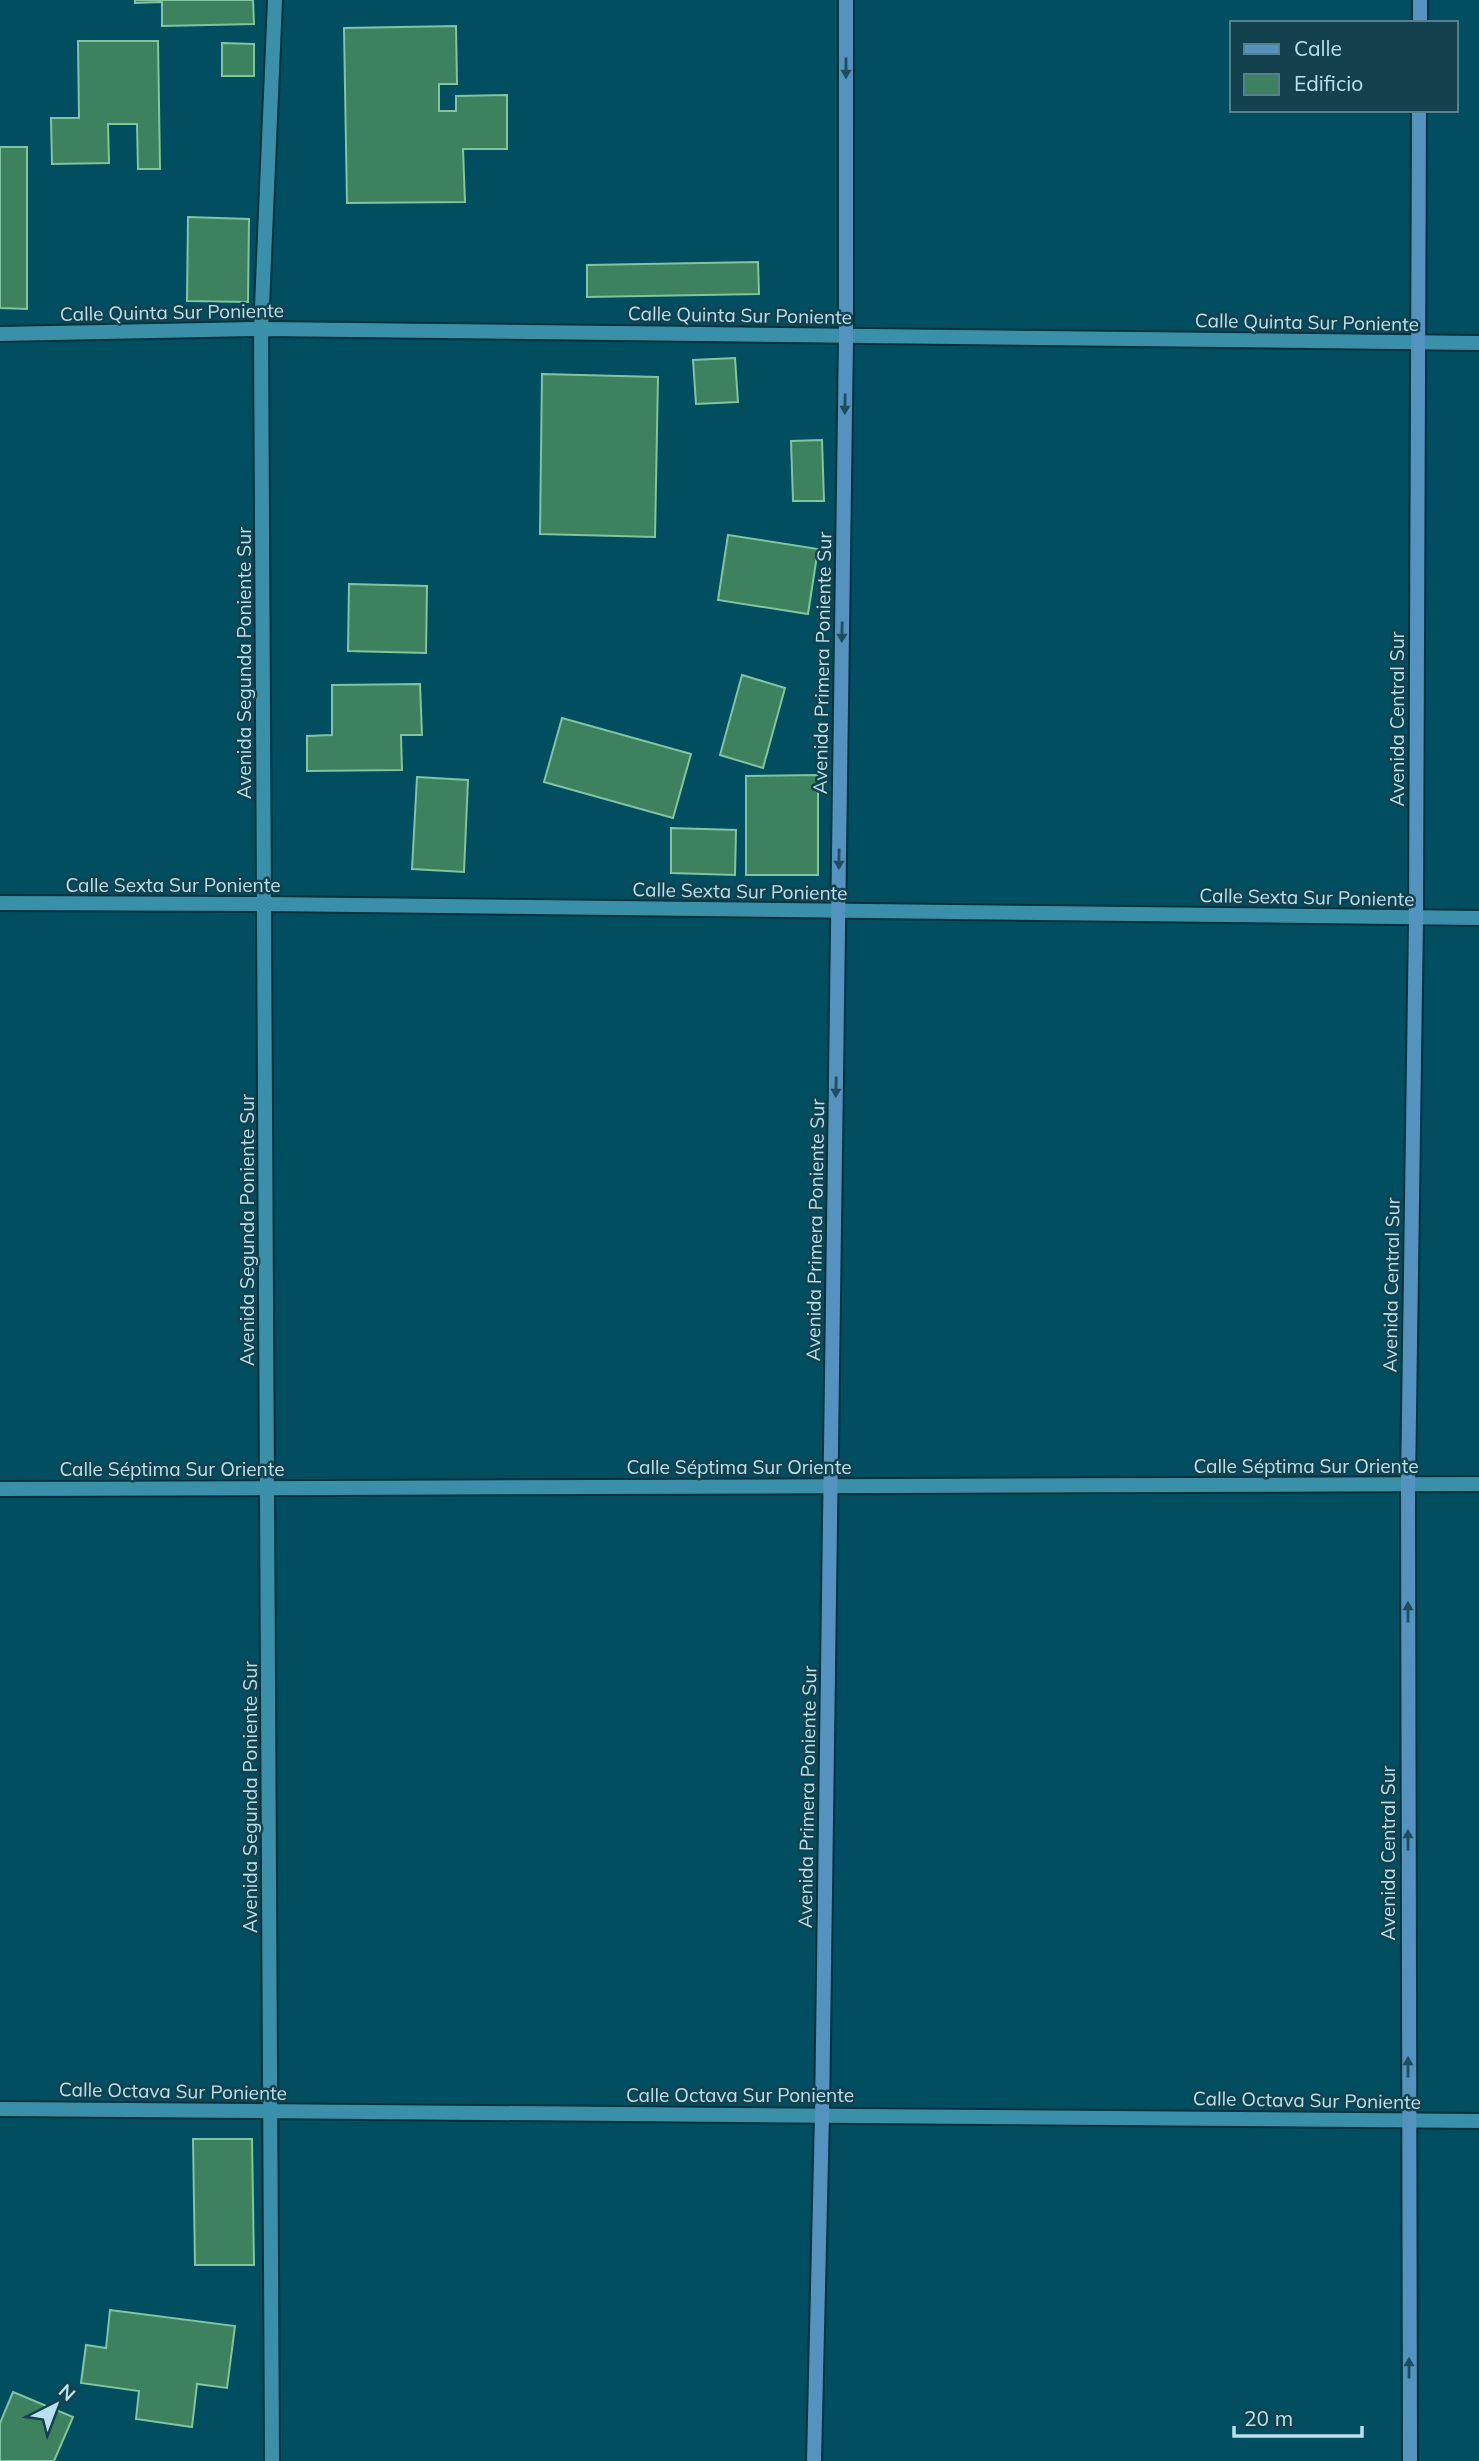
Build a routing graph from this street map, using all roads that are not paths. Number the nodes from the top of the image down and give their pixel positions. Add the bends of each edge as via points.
1 (275, 0) edge
2 (846, 0) edge
3 (1420, 0) edge
4 (1420, 21) edge
5 (1419, 112) edge
6 (261, 329) junction
7 (0, 334) edge
8 (846, 336) junction
9 (1417, 343) junction
10 (1479, 344) edge
11 (0, 904) edge
12 (264, 904) junction
13 (838, 911) junction
14 (1416, 918) junction
15 (1479, 918) edge
16 (1479, 1484) edge
17 (1408, 1485) junction
18 (831, 1486) junction
19 (267, 1488) junction
20 (0, 1489) edge
21 (0, 2109) edge
22 (271, 2112) junction
23 (822, 2115) junction
24 (1408, 2121) junction
25 (1479, 2122) edge
26 (272, 2461) edge
27 (814, 2461) edge
28 (1409, 2461) edge

1 - 6 street, Avenida Segunda Poniente Sur
2 -> 8 street, Avenida Primera Poniente Sur
3 - 4 street
5 - 9 street, Avenida Central Sur
6 - 7 street, Calle Quinta Sur Poniente
6 - 8 street, Calle Quinta Sur Poniente
6 - 12 street, Avenida Segunda Poniente Sur
8 - 9 street, Calle Quinta Sur Poniente
8 -> 13 street, Avenida Primera Poniente Sur
9 - 10 street, Calle Quinta Sur Poniente
9 - 14 street, Avenida Central Sur
11 - 12 street, Calle Sexta Sur Poniente
12 - 13 street, Calle Sexta Sur Poniente
12 - 19 street, Avenida Segunda Poniente Sur
13 - 14 street, Calle Sexta Sur Poniente
13 -> 18 street, Avenida Primera Poniente Sur
14 - 15 street, Calle Sexta Sur Poniente
14 - 17 street, Avenida Central Sur
16 - 17 street, Calle Séptima Sur Oriente
17 - 18 street, Calle Séptima Sur Oriente
24 -> 17 street, Avenida Central Sur
18 - 19 street, Calle Séptima Sur Oriente
18 - 23 street, Avenida Primera Poniente Sur
19 - 20 street, Calle Séptima Sur Oriente
19 - 22 street, Avenida Segunda Poniente Sur
21 - 22 street, Calle Octava Sur Poniente
22 - 23 street, Calle Octava Sur Poniente
22 - 26 street, Avenida Segunda Poniente Sur
23 - 24 street, Calle Octava Sur Poniente
23 - 27 street, Avenida Primera Poniente Sur
24 - 25 street, Calle Octava Sur Poniente
28 -> 24 street, Avenida Central Sur

